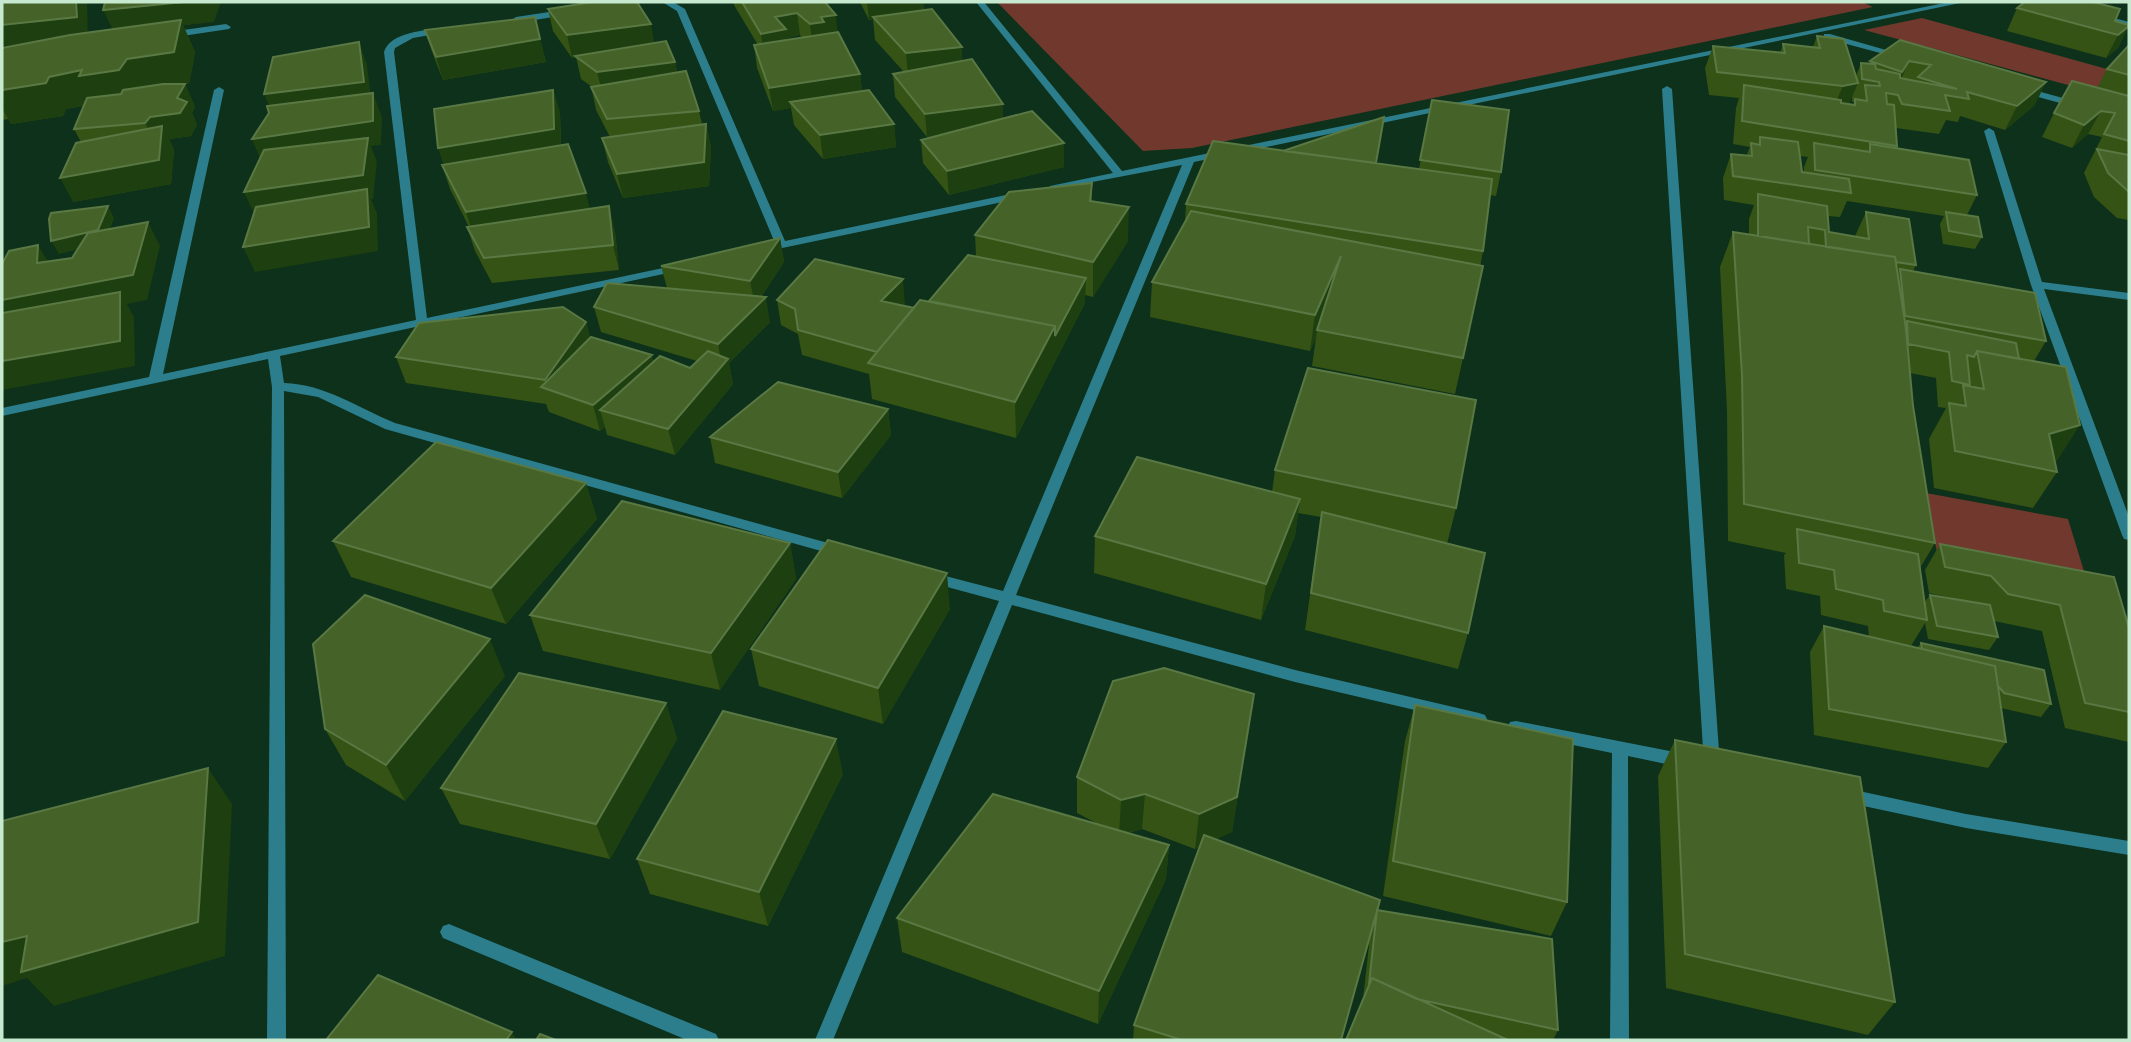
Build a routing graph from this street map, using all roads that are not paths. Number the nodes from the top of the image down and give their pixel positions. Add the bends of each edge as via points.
1 (666, 2) edge
2 (980, 2) edge
3 (1961, 2) edge
4 (586, 10) edge
5 (2092, 15) edge
6 (505, 22) edge
7 (2129, 25) edge
8 (226, 27) dead end
9 (451, 30) edge
10 (1816, 32) junction
11 (160, 37) edge
12 (1907, 58) edge
13 (2012, 87) edge
14 (1667, 89) dead end
15 (219, 90) dead end
16 (2090, 108) edge
17 (1989, 131) dead end
18 (1189, 161) junction
19 (1120, 175) junction
20 (781, 245) junction
21 (755, 251) edge
22 (688, 265) edge
23 (2037, 285) junction
24 (2129, 296) edge
25 (422, 323) junction
26 (274, 355) junction
27 (155, 380) junction
28 (278, 387) junction
29 (2, 412) edge
30 (2129, 535) edge
31 (860, 557) edge
32 (914, 572) edge
33 (1008, 599) junction
34 (1620, 748) junction
35 (1832, 792) edge
36 (2129, 848) edge
37 (449, 932) dead end
38 (276, 1040) edge
39 (709, 1040) edge
40 (824, 1040) edge
41 (1620, 1040) edge

1 - 20 street via 681,9
2 - 19 street
3 - 10 street
4 - 6 street
5 - 7 street
8 - 11 street
9 - 25 street via 410,36 391,46 390,52
10 - 12 street
10 - 18 street
13 - 16 street
14 - 34 street via 1719,768
15 - 27 street
17 - 23 street
18 - 19 street
18 - 33 street
19 - 20 street
20 - 21 street
22 - 25 street
23 - 24 street
23 - 30 street
25 - 26 street
26 - 27 street
26 - 28 street
27 - 29 street
28 - 31 street via 309,388 390,426
28 - 38 street
32 - 33 street
33 - 34 street via 1295,676
33 - 40 street
34 - 41 street
35 - 36 street via 1966,821
37 - 39 street

